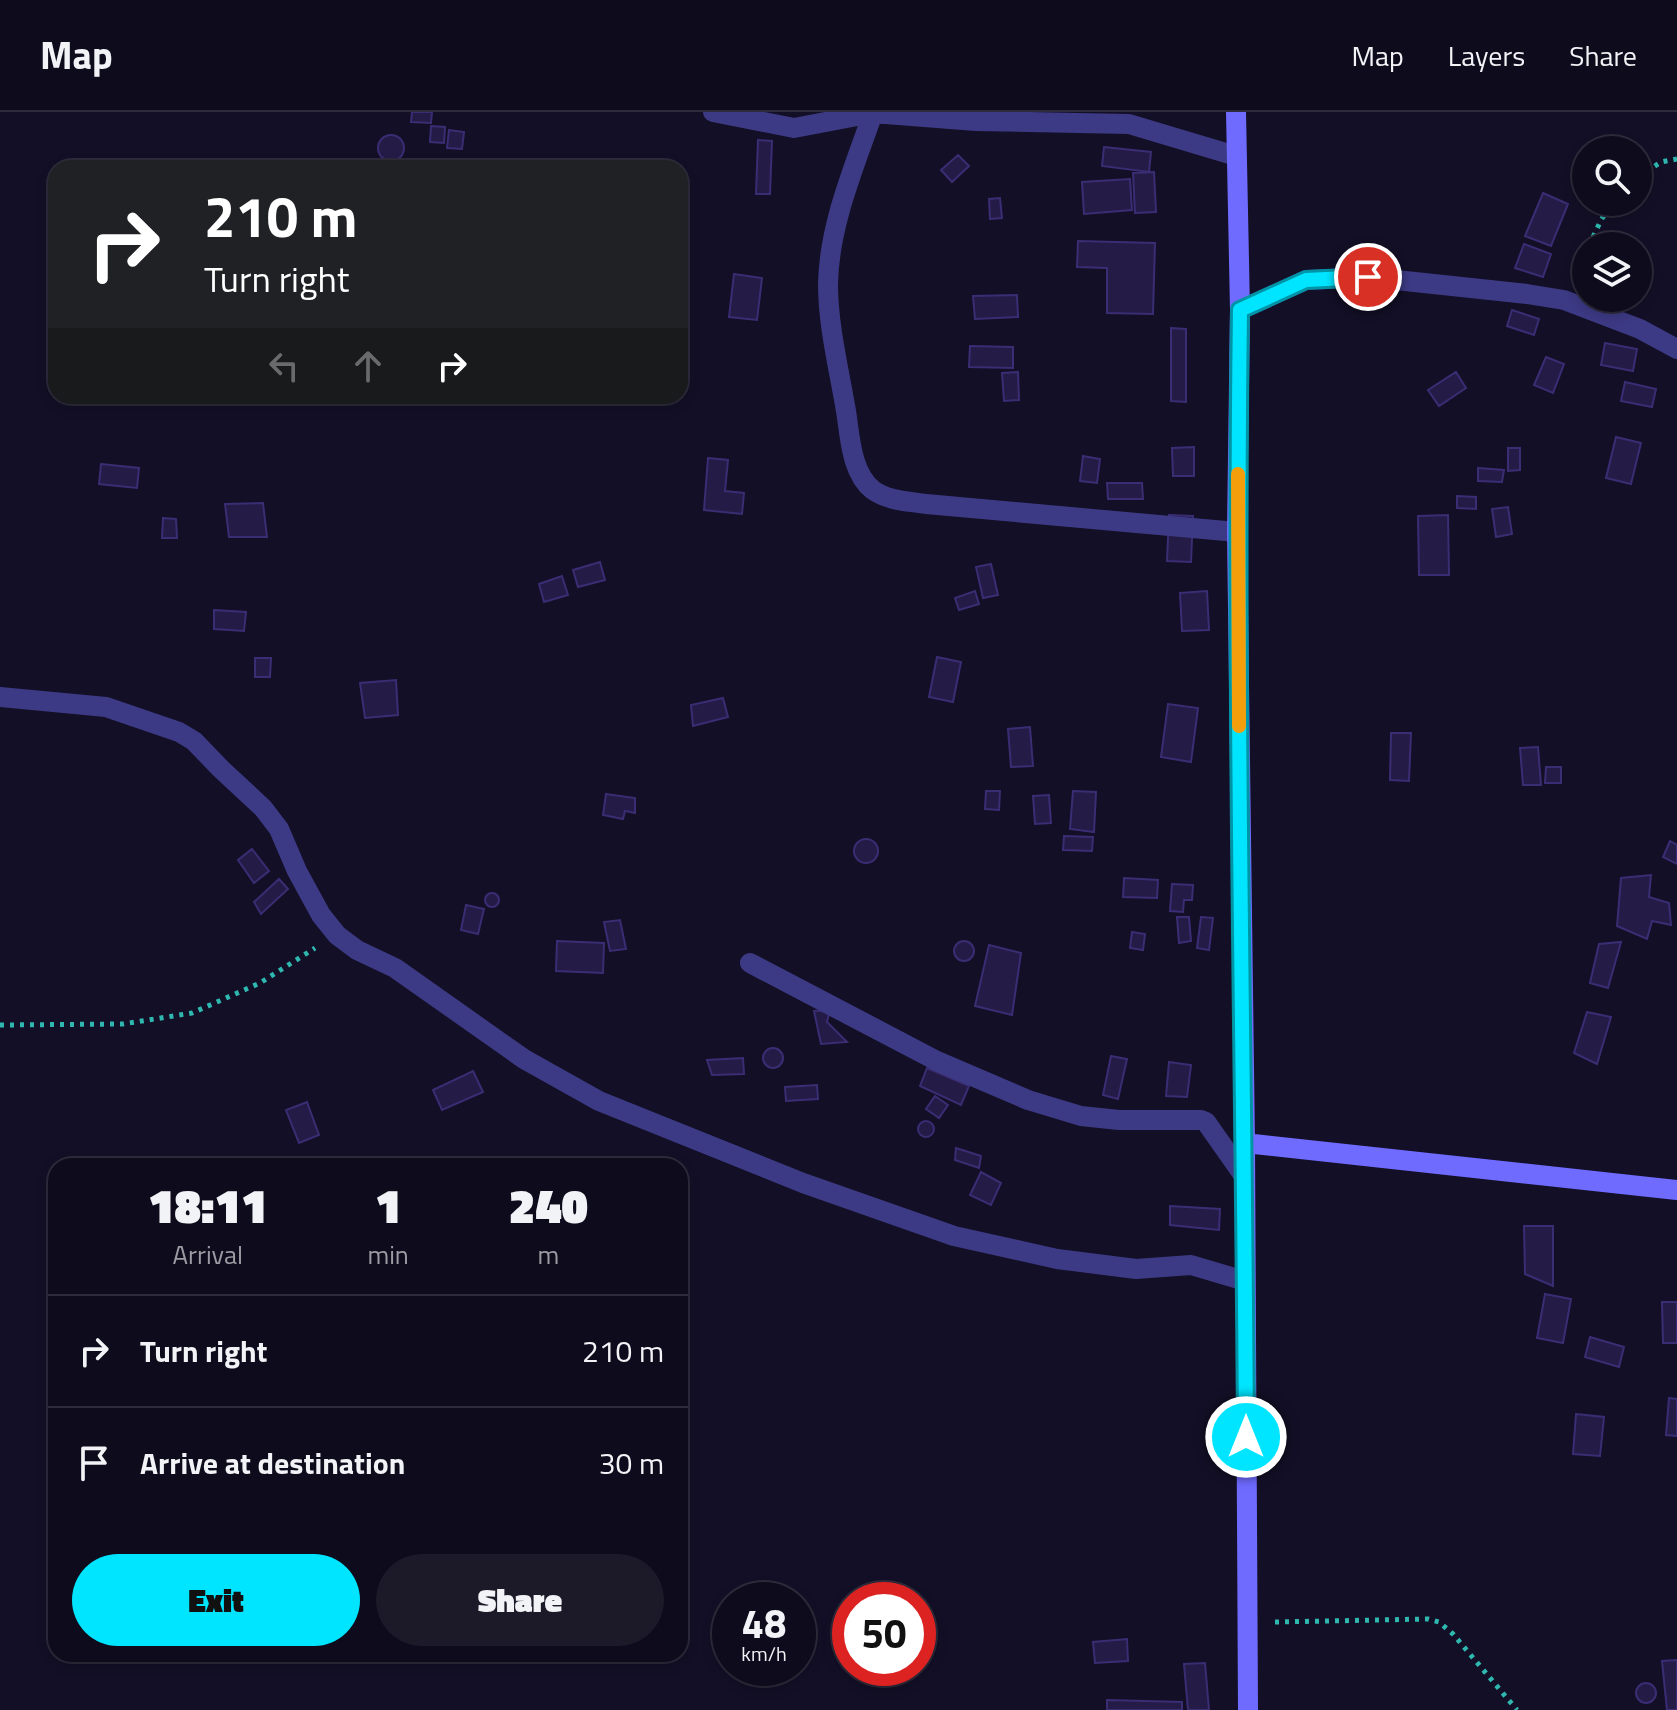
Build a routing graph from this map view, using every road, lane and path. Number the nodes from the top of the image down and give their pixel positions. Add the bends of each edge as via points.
1 (713, 112) edge
2 (1236, 112) edge
3 (873, 113) edge
4 (1236, 156) junction
5 (1677, 159) edge
6 (1652, 168) edge
7 (1240, 310) junction
8 (1677, 349) edge
9 (1237, 532) junction
10 (0, 697) edge
11 (337, 935) junction
12 (750, 963) dead end
13 (0, 1025) edge
14 (1245, 1143) junction
15 (1244, 1176) junction
16 (1677, 1190) edge
17 (1245, 1281) junction
18 (1247, 1623) junction
19 (1248, 1710) edge
20 (1517, 1710) edge

1 - 3 street via 794,128
2 - 4 main road
3 - 4 street via 1129,124
3 - 9 street via 840,207 828,284 851,440 860,475 872,489 887,498 926,504
4 - 7 main road
5 - 6 path
7 - 8 street via 1306,280 1368,277 1564,300
7 - 9 main road
9 - 14 main road
10 - 11 street via 106,707 194,741 279,829 321,915
11 - 13 path via 260,983 192,1013 123,1024
11 - 17 street via 395,968 524,1059 599,1101 803,1183 954,1236 1057,1259 1136,1269 1191,1265
12 - 15 street via 937,1061 1028,1100 1081,1116 1206,1122
14 - 15 main road
14 - 16 main road
15 - 17 main road
17 - 18 main road
18 - 19 main road
18 - 20 path via 1439,1622

